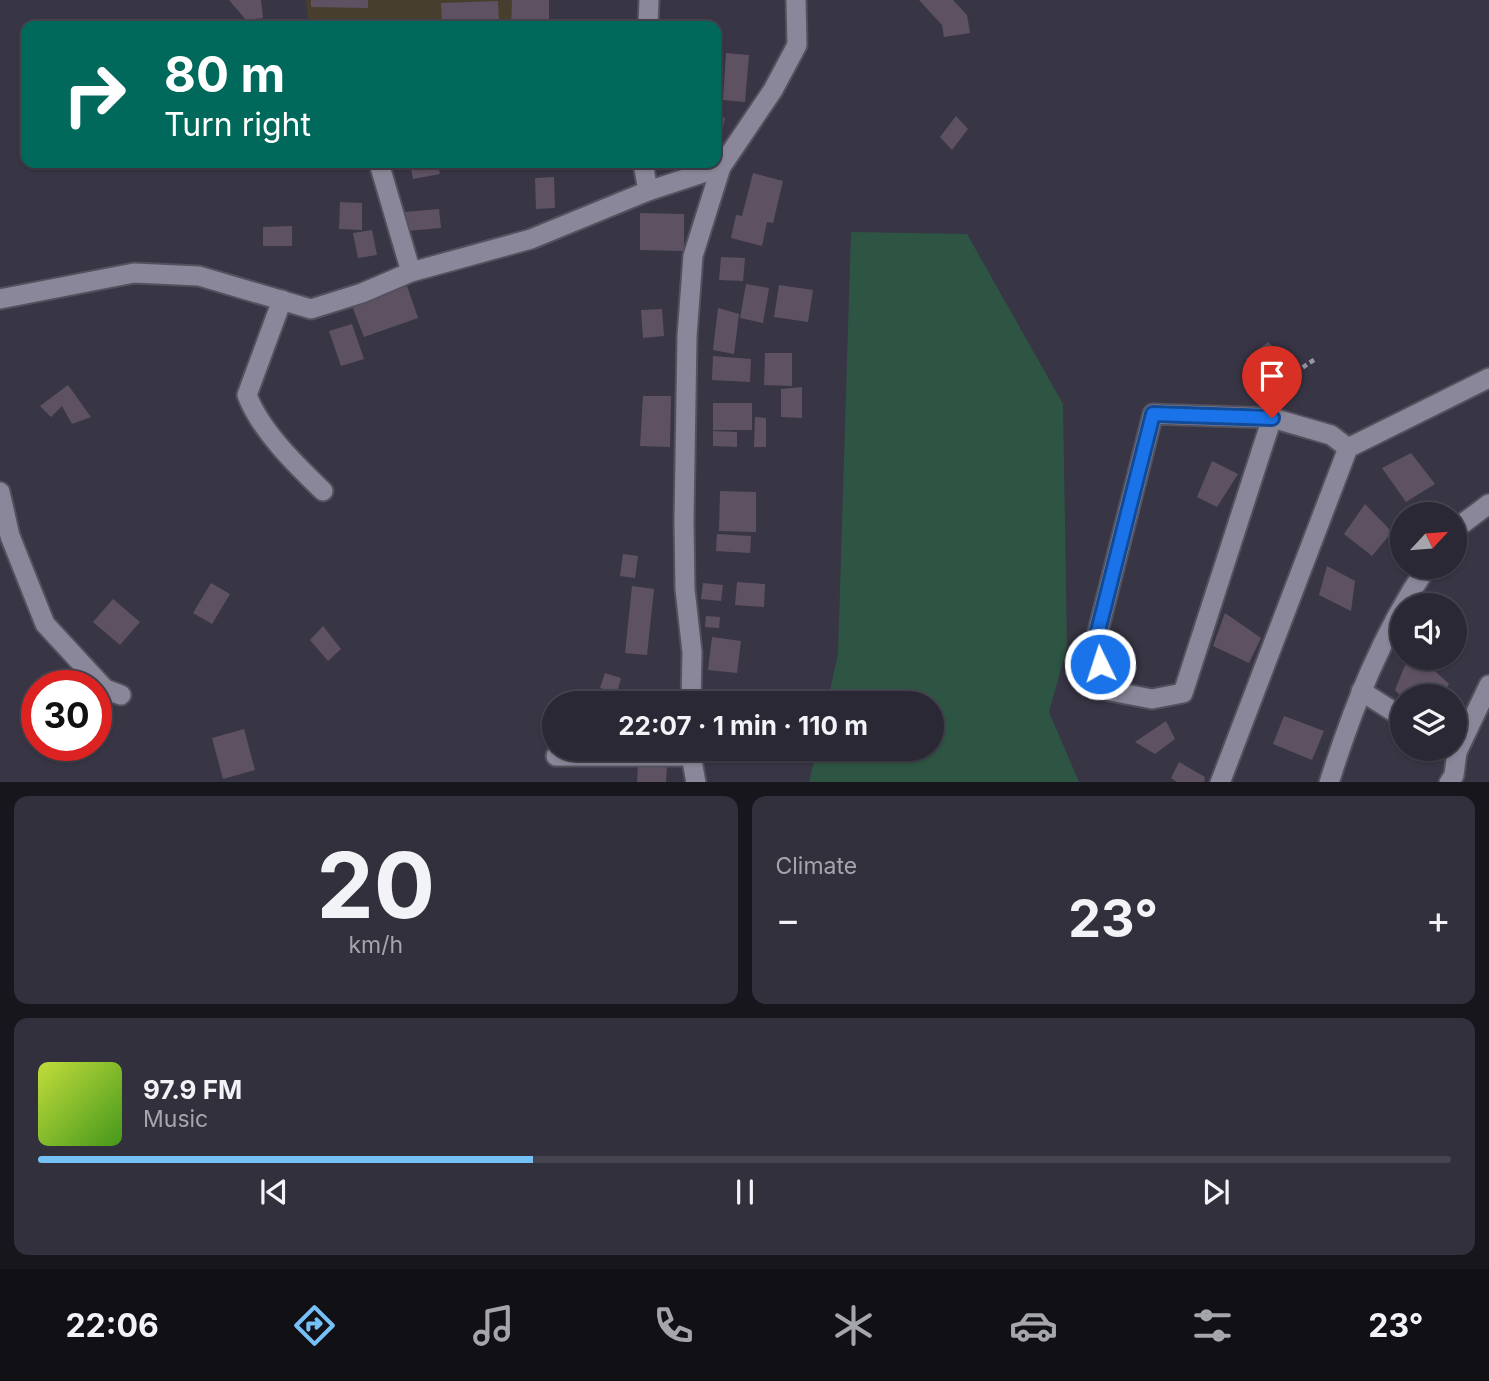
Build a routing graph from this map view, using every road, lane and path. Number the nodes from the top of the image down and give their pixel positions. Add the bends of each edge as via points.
1 (649, 0) edge
2 (796, 0) edge
3 (648, 21) edge
4 (721, 167) edge
5 (380, 168) edge
6 (644, 168) edge
7 (718, 168) edge
8 (721, 168) edge
9 (648, 191) junction
10 (411, 272) junction
11 (0, 299) edge
12 (282, 300) junction
13 (1316, 359) dead end
14 (1489, 378) edge
15 (1272, 418) junction
16 (1348, 448) junction
17 (323, 491) dead end
18 (0, 492) edge
19 (1489, 504) edge
20 (1467, 520) edge
21 (1419, 579) edge
22 (1489, 685) edge
23 (691, 691) edge
24 (1361, 691) junction
25 (121, 695) dead end
26 (1390, 709) edge
27 (1467, 727) edge
28 (692, 761) edge
29 (1455, 761) edge
30 (696, 782) edge
31 (1220, 782) edge
32 (1329, 782) edge
33 (1449, 782) edge

1 - 3 street
2 - 4 street via 797,45
5 - 10 street
6 - 9 street
7 - 9 street
8 - 23 street via 694,256 687,337 684,575
9 - 10 street via 531,239
10 - 12 street via 311,309
11 - 12 street via 134,274 199,276
12 - 17 street via 247,394 254,414 293,463
13 - 15 path via 1282,388
14 - 16 street
15 - 15 street via 1183,693 1152,699 1105,690 1096,639 1153,414
15 - 16 street via 1331,435
16 - 31 street
18 - 25 street via 10,536 45,624 106,690
19 - 20 street
21 - 24 street via 1400,607
22 - 27 street
24 - 26 street
24 - 32 street
28 - 30 street
29 - 33 street

